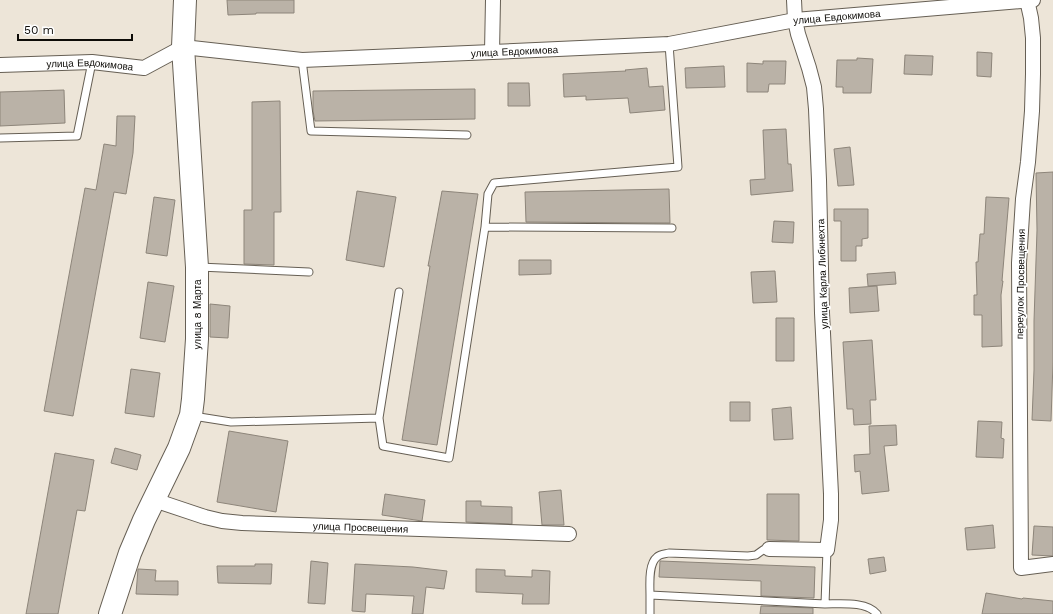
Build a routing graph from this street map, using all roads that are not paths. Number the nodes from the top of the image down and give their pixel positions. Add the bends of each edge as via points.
1 (185, 0) edge
2 (493, 0) edge
3 (794, 0) edge
4 (1027, 0) edge
5 (1033, 0) edge
6 (795, 20) junction
7 (669, 44) junction
8 (183, 47) junction
9 (492, 52) junction
10 (302, 60) junction
11 (92, 62) junction
12 (0, 65) edge
13 (467, 135) dead end
14 (0, 138) edge
15 (485, 227) junction
16 (672, 228) dead end
17 (197, 266) junction
18 (309, 272) dead end
19 (399, 292) dead end
20 (190, 415) junction
21 (379, 418) junction
22 (154, 500) junction
23 (569, 534) dead end
24 (769, 549) joint
25 (828, 550) junction
26 (1053, 564) edge
27 (650, 595) junction
28 (825, 604) junction
29 (110, 614) edge
30 (650, 614) edge
31 (877, 614) edge

1 - 8 main road, улица 8 Марта
2 - 9 street
3 - 6 street, улица Карла Либкнехта
4 - 5 street, улица Евдокимова
4 - 6 street, улица Евдокимова
4 - 26 street, переулок Просвещения via 1033,38 1033,74 1019,263 1021,568
6 - 7 street, улица Евдокимова
6 - 25 street, улица Карла Либкнехта via 814,87 816,109 831,494
7 - 9 street, улица Евдокимова
7 - 15 lane via 678,167 494,183 488,194
8 - 10 street, улица Евдокимова
8 - 11 street, улица Евдокимова via 144,68
8 - 17 main road, улица 8 Марта
9 - 10 street, улица Евдокимова
10 - 13 lane via 311,131
11 - 12 street, улица Евдокимова
11 - 14 lane via 77,136
15 - 16 lane
15 - 21 lane via 449,458 383,446
17 - 18 lane
17 - 20 main road, улица 8 Марта via 197,339
19 - 21 lane
20 - 21 lane via 231,422
20 - 22 main road, улица 8 Марта via 179,448
22 - 23 street, улица Просвещения via 222,521
22 - 29 main road, улица 8 Марта via 130,553
24 - 25 street
24 - 27 lane via 748,556 669,553 658,556 652,564
25 - 28 lane
27 - 28 lane
27 - 30 lane
28 - 31 lane via 864,606

